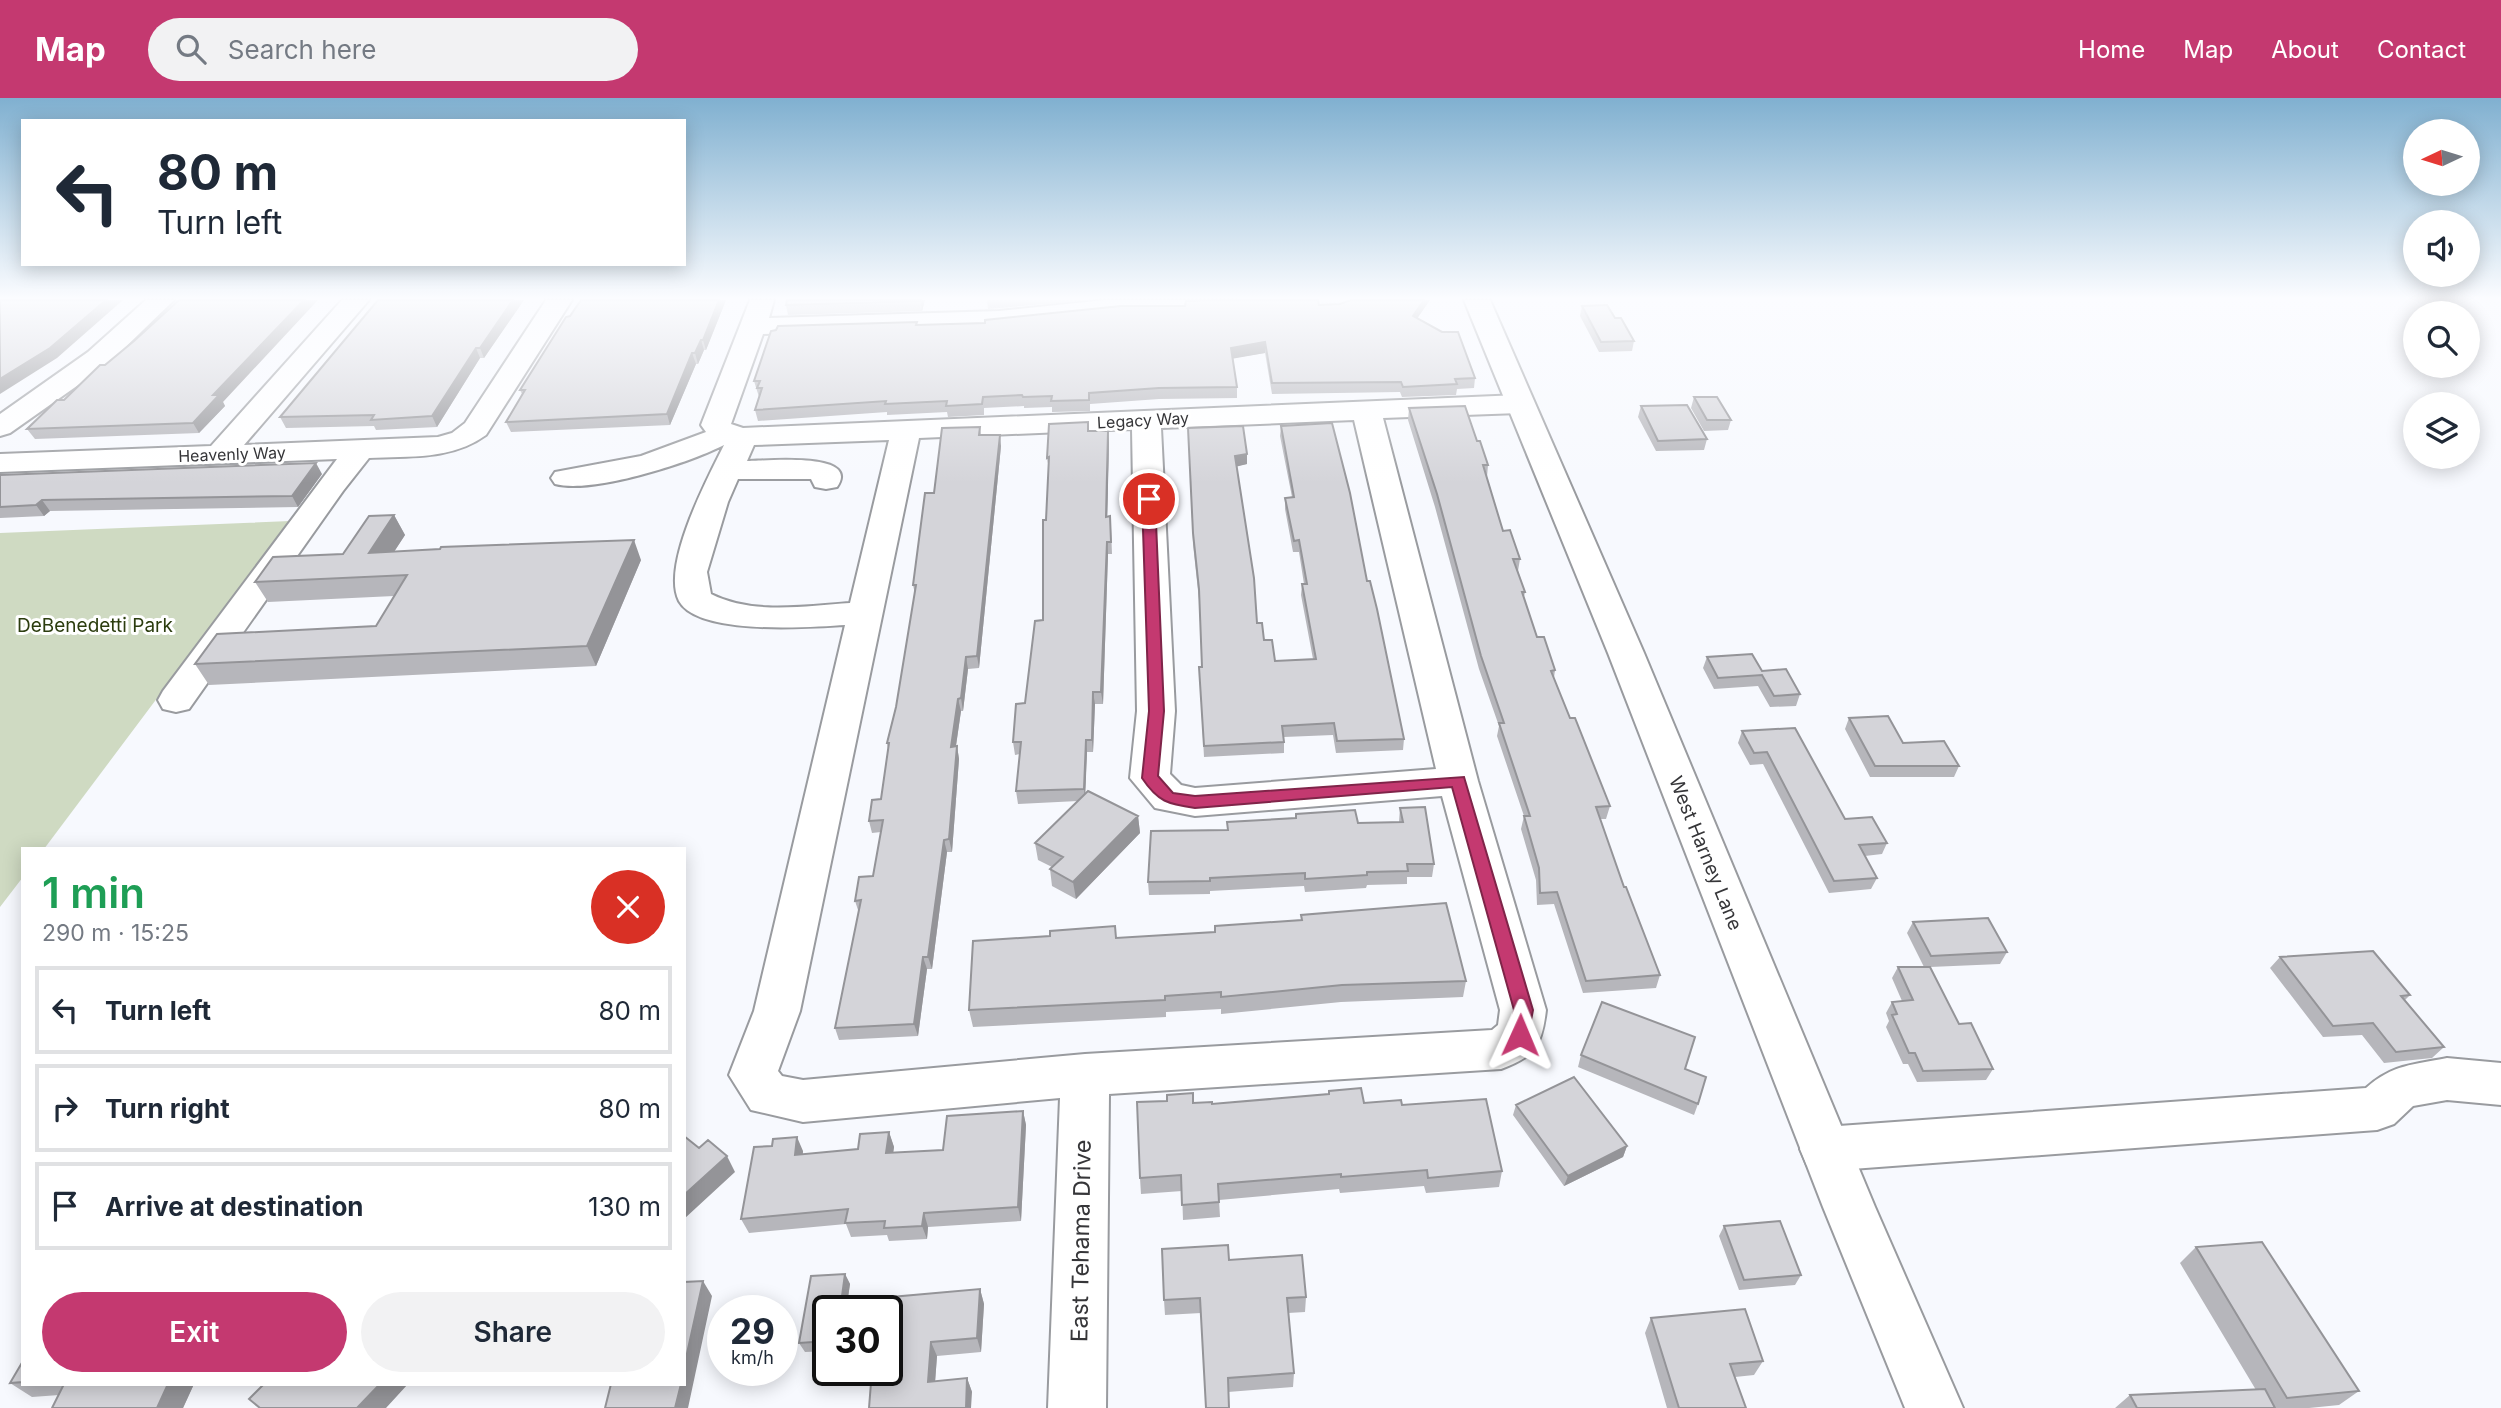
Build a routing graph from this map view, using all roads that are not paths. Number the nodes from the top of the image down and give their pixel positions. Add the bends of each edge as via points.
1 (93, 361) edge
2 (302, 361) edge
3 (519, 361) edge
4 (740, 361) edge
5 (1502, 361) edge
6 (1519, 404) junction
7 (1366, 410) junction
8 (1146, 420) junction
9 (0, 427) edge
10 (906, 430) junction
11 (734, 435) junction
12 (360, 450) junction
13 (219, 455) junction
14 (0, 463) edge
15 (727, 470) junction
16 (566, 478) dead end
17 (826, 480) dead end
18 (865, 613) junction
19 (176, 700) dead end
20 (1458, 781) junction
21 (1085, 1074) junction
22 (2501, 1084) edge
23 (1825, 1149) junction
24 (1077, 1408) edge
25 (1934, 1408) edge

1 - 9 street
2 - 13 street
3 - 12 street, Heavenly Way via 475,429 462,439 441,446
4 - 11 street via 716,425
5 - 6 street, West Harney Lane
6 - 7 street, Legacy Way
6 - 23 street, West Harney Lane via 1626,653
7 - 8 street, Legacy Way
7 - 20 street
8 - 10 street, Legacy Way
8 - 20 street via 1157,711 1150,778 1168,798 1195,802
10 - 11 street, Legacy Way
10 - 18 street
11 - 15 street
11 - 16 street via 666,460
12 - 13 street, Heavenly Way
12 - 19 street
13 - 14 street, Heavenly Way
15 - 17 street via 820,470 826,473
15 - 18 street via 690,572 695,599 711,610 740,617
18 - 21 street via 776,1011 753,1075 768,1095 803,1101
20 - 21 street via 1523,1010 1520,1035 1501,1049
21 - 24 street, East Tehama Drive
22 - 23 street via 2447,1079 2400,1088 2377,1109
23 - 25 street, West Harney Lane

